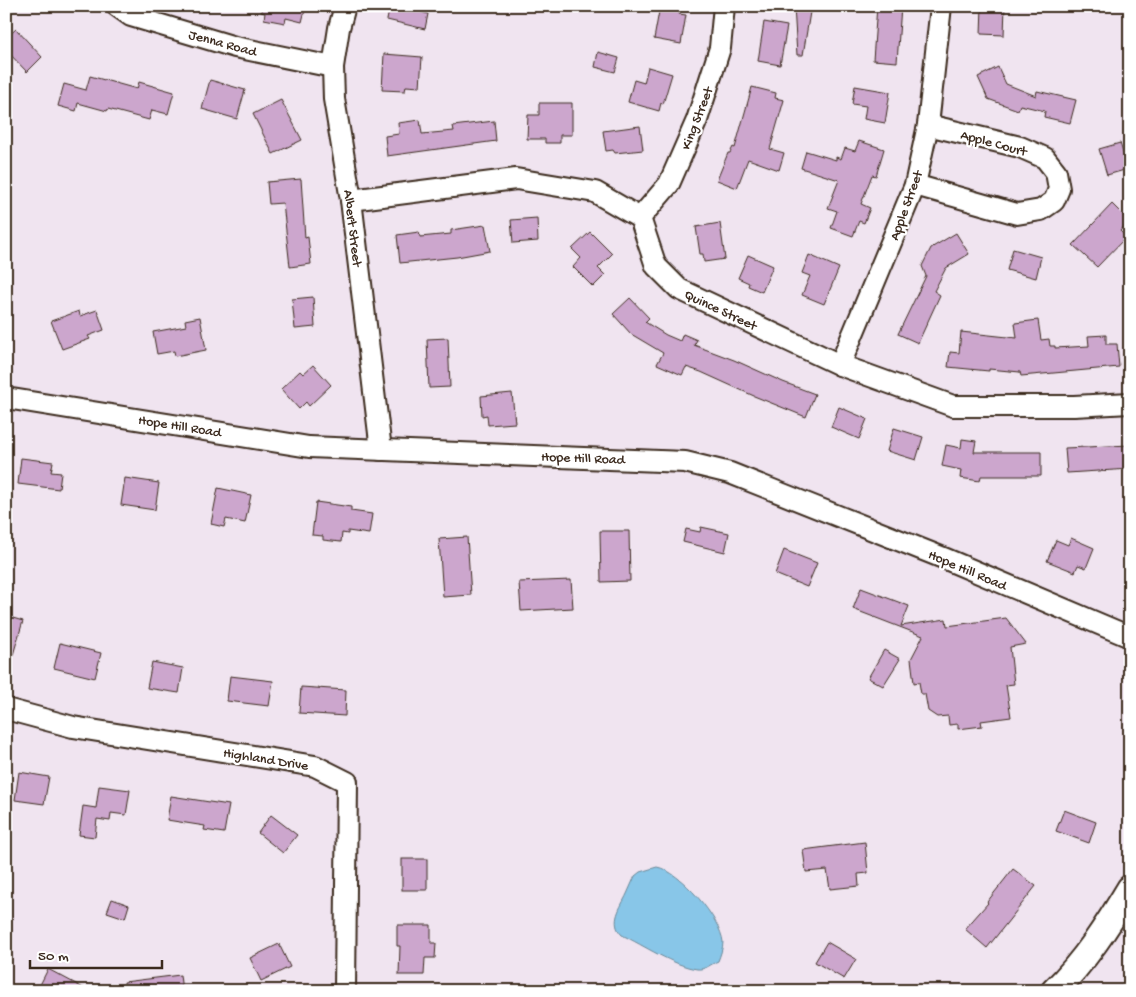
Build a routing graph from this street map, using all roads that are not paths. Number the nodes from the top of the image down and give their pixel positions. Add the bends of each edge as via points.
1 (117, 6) edge
2 (345, 6) edge
3 (724, 6) edge
4 (941, 6) edge
5 (333, 67) junction
6 (928, 125) junction
7 (914, 185) junction
8 (350, 200) junction
9 (640, 218) junction
10 (840, 365) junction
11 (6, 398) edge
12 (1130, 403) edge
13 (381, 450) junction
14 (1130, 637) edge
15 (6, 709) edge
16 (1130, 888) edge
17 (345, 991) edge
18 (1054, 991) edge

1 - 5 street, Jenna Road via 131,16 235,47
2 - 5 street, Albert Street
3 - 9 street, King Street via 720,48 698,120 669,184
4 - 6 street, Apple Street
5 - 8 street, Albert Street via 334,99
6 - 7 street, Apple Street
6 - 7 street, Apple Court via 1020,147 1045,158 1056,172 1059,189 1054,201 1041,210 1017,214
7 - 10 street, Apple Street
8 - 9 street via 516,179 595,192
8 - 13 street, Albert Street
9 - 10 street, Quince Street via 656,266 679,288
10 - 12 street, Quince Street via 953,406
11 - 13 street, Hope Hill Road via 309,447
13 - 14 street, Hope Hill Road via 685,462 730,473
15 - 17 street, Highland Drive via 73,727 315,766 348,782
16 - 18 street via 1105,929

